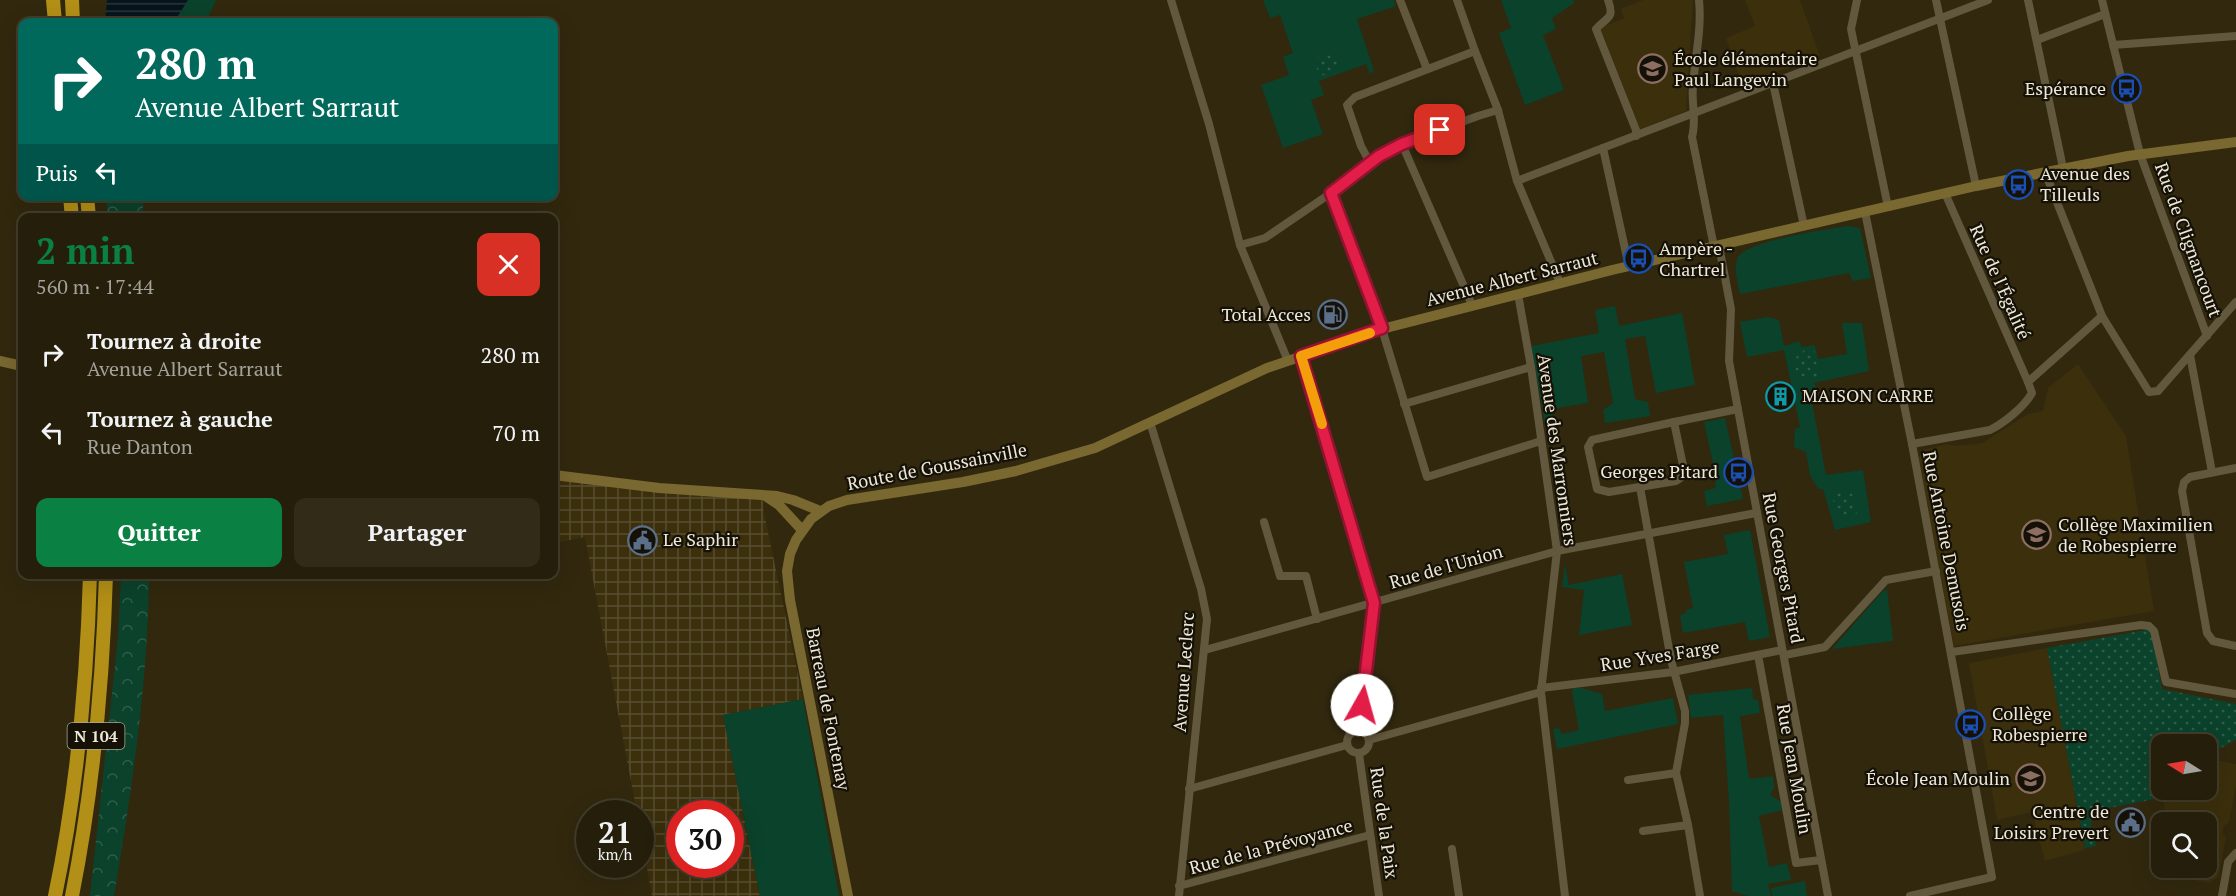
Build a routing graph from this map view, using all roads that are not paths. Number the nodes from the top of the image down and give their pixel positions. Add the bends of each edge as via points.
1 (53, 0) edge
2 (72, 0) edge
3 (1171, 0) edge
4 (1400, 0) edge
5 (1457, 0) edge
6 (1608, 0) edge
7 (1699, 0) edge
8 (1857, 0) edge
9 (1936, 0) edge
10 (1988, 0) edge
11 (2028, 0) edge
12 (2102, 0) edge
13 (2105, 14) junction
14 (55, 18) edge
15 (73, 18) edge
16 (1941, 19) junction
17 (2236, 36) edge
18 (2037, 40) junction
19 (2113, 45) junction
20 (1476, 51) junction
21 (1856, 52) junction
22 (1427, 69) junction
23 (1773, 83) junction
24 (1498, 110) junction
25 (1695, 114) junction
26 (1636, 136) junction
27 (2236, 143) edge
28 (1402, 144) junction
29 (1603, 148) junction
30 (2140, 154) junction
31 (1370, 163) junction
32 (2063, 168) junction
33 (2045, 172) junction
34 (1517, 181) junction
35 (1976, 186) junction
36 (1331, 193) junction
37 (1945, 193) junction
38 (1888, 207) junction
39 (1865, 212) junction
40 (1804, 226) junction
41 (1240, 245) junction
42 (1717, 246) junction
43 (1629, 267) junction
44 (1560, 283) junction
45 (1518, 294) junction
46 (2236, 302) edge
47 (1472, 305) junction
48 (2102, 316) junction
49 (1382, 328) junction
50 (2206, 336) junction
51 (2190, 355) junction
52 (1301, 356) junction
53 (0, 361) edge
54 (1288, 361) junction
55 (18, 365) edge
56 (1531, 368) junction
57 (2028, 382) junction
58 (1404, 404) junction
59 (1738, 409) junction
60 (1150, 422) junction
61 (1674, 422) junction
62 (1541, 441) junction
63 (1912, 444) junction
64 (1095, 448) joint
65 (2236, 468) edge
66 (2212, 472) junction
67 (558, 475) edge
68 (1640, 487) junction
69 (764, 496) junction
70 (820, 511) junction
71 (1756, 513) junction
72 (1264, 522) dead end
73 (802, 530) junction
74 (1647, 533) junction
75 (1557, 551) junction
76 (1936, 571) junction
77 (90, 579) edge
78 (106, 579) edge
79 (1374, 603) junction
80 (1317, 619) junction
81 (2236, 646) edge
82 (1205, 650) junction
83 (1783, 652) junction
84 (1952, 652) junction
85 (1758, 655) junction
86 (1673, 672) junction
87 (1541, 690) junction
88 (2236, 694) edge
89 (1357, 731) junction
90 (1369, 740) junction
91 (1347, 745) junction
92 (1359, 754) junction
93 (1676, 773) junction
94 (1628, 780) dead end
95 (1189, 789) junction
96 (1688, 825) junction
97 (1643, 831) dead end
98 (1370, 835) junction
99 (1452, 849) dead end
100 (2236, 853) edge
101 (1821, 860) junction
102 (1179, 886) junction
103 (56, 896) edge
104 (72, 896) edge
105 (848, 896) edge
106 (1179, 896) edge
107 (1379, 896) edge
108 (1459, 896) edge
109 (1565, 896) edge
110 (1700, 896) edge
111 (1828, 896) edge
112 (1910, 896) edge
113 (2222, 896) edge

1 - 14 highway
2 - 15 highway
3 - 41 street
4 - 22 street
5 - 20 street
6 - 26 street via 1611,16 1596,29
7 - 25 street, Rue Georges Pitard via 1693,84
8 - 21 street via 1851,28
9 - 16 street
10 - 16 street
11 - 18 street
12 - 13 street
13 - 18 street
13 - 19 street
16 - 21 street
16 - 35 street
17 - 19 street
18 - 32 street
19 - 30 street
20 - 22 street
20 - 24 street
21 - 23 street
21 - 38 street
22 - 31 street via 1355,97 1347,105
23 - 25 street
23 - 40 street
24 - 28 street
24 - 34 street
25 - 26 street
25 - 42 street, Rue Georges Pitard via 1692,137
26 - 29 street
27 - 30 street, Avenue Albert Sarraut
28 - 31 street
28 - 47 street
29 - 34 street
29 - 43 street
30 - 32 street, Avenue Albert Sarraut
30 - 50 street, Rue de Clignancourt
31 - 36 street
32 - 33 street, Avenue Albert Sarraut
33 - 35 street, Avenue Albert Sarraut
33 - 48 street
34 - 44 street
35 - 37 street, Avenue Albert Sarraut
36 - 41 street via 1265,238
36 - 49 street
37 - 38 street, Avenue Albert Sarraut
37 - 57 street, Rue de l'Égalité
38 - 39 street, Avenue Albert Sarraut
39 - 40 street, Avenue Albert Sarraut
39 - 63 street, Rue Antoine Demusois
40 - 42 street, Avenue Albert Sarraut
41 - 54 street
42 - 43 street, Avenue Albert Sarraut
42 - 59 street, Rue Georges Pitard via 1731,309 1728,354
43 - 44 street, Avenue Albert Sarraut
44 - 45 street, Avenue Albert Sarraut
45 - 47 street, Avenue Albert Sarraut
45 - 56 street, Avenue des Marronniers
46 - 50 street
47 - 49 street, Avenue Albert Sarraut
48 - 51 street via 2151,393 2158,391
48 - 57 street
49 - 52 street, Avenue Albert Sarraut
49 - 58 street
50 - 51 street
51 - 66 street
52 - 54 street, Avenue Albert Sarraut
52 - 79 street
53 - 55 street
54 - 60 street, Avenue Albert Sarraut
56 - 58 street
56 - 62 street, Avenue des Marronniers
57 - 63 street via 2032,393 2028,400 1990,430
58 - 62 street via 1427,477
59 - 61 street
59 - 71 street, Rue Georges Pitard
60 - 64 street, Avenue Albert Sarraut
60 - 82 street, Avenue Leclerc via 1202,589 1207,619
61 - 68 street via 1685,475 1677,481
61 - 68 street via 1592,440 1588,447 1597,489 1609,492
62 - 75 street, Avenue des Marronniers
63 - 76 street, Rue Antoine Demusois
64 - 70 street, Route de Goussainville via 1016,471 836,502
65 - 66 street
66 - 81 street via 2190,477 2182,491 2207,633 2213,641
67 - 69 street
68 - 74 street
69 - 70 street via 785,497
69 - 73 street via 779,505
70 - 73 street, Route de Goussainville
71 - 74 street, Rue de l'Union
71 - 83 street, Rue Georges Pitard
72 - 80 street via 1280,576 1306,576
73 - 105 street, Barreau de Fontenay via 790,554 788,584
74 - 75 street, Rue de l'Union
74 - 86 street
75 - 79 street, Rue de l'Union
75 - 87 street, Avenue des Marronniers
76 - 83 street, Rue Yves Farge via 1886,580 1826,647
76 - 84 street, Rue Antoine Demusois
77 - 103 highway, N 104 via 82,715
78 - 104 highway, N 104 via 97,728
79 - 80 street, Rue de l'Union
79 - 89 street
80 - 82 street, Rue de l'Union
82 - 95 street, Avenue Leclerc
83 - 85 street, Rue Yves Farge
83 - 101 street, Rue Georges Pitard
84 - 88 street via 2149,626 2154,631 2166,682
84 - 112 street, Rue Antoine Demusois via 1992,877
85 - 86 street, Rue Yves Farge
85 - 101 street, Rue Jean Moulin via 1796,863
86 - 87 street, Rue Yves Farge
86 - 93 street via 1685,711
87 - 90 street, Rue Yves Farge
87 - 109 street, Avenue des Marronniers
89 - 90 street
89 - 91 street via 1348,737
90 - 92 street via 1366,751
91 - 92 street
91 - 95 street
92 - 98 street, Rue de la Paix
93 - 94 street
93 - 96 street
95 - 102 street, Avenue Leclerc
96 - 97 street
96 - 110 street
98 - 102 street, Rue de la Prévoyance
98 - 107 street, Rue de la Paix
99 - 108 street
100 - 113 street via 2228,861
101 - 111 street, Rue Georges Pitard
102 - 106 street, Avenue Leclerc

